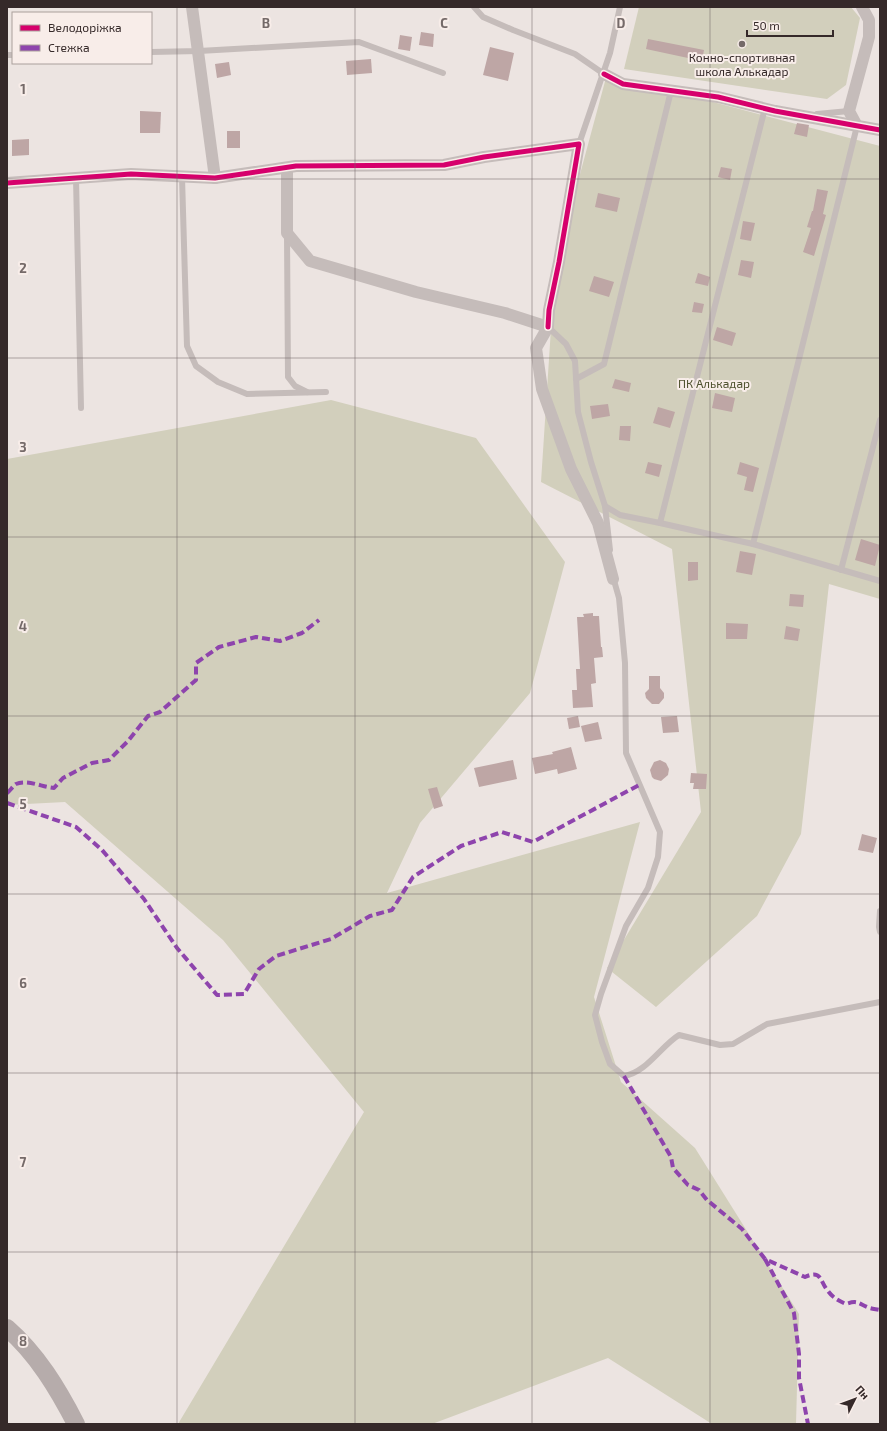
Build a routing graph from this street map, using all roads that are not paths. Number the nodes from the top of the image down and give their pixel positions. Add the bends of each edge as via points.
1 (192, 7) edge
2 (474, 7) edge
3 (620, 7) edge
4 (862, 7) edge
5 (199, 50) junction
6 (152, 52) edge
7 (443, 73) dead end
8 (604, 74) junction
9 (671, 91) junction
10 (766, 108) junction
11 (849, 111) junction
12 (802, 116) junction
13 (857, 126) junction
14 (880, 130) edge
15 (579, 144) junction
16 (287, 172) dead end
17 (182, 177) junction
18 (76, 178) junction
19 (216, 178) junction
20 (7, 183) edge
21 (287, 233) junction
22 (548, 327) junction
23 (576, 379) junction
24 (326, 392) dead end
25 (309, 393) junction
26 (82, 408) dead end
27 (880, 420) edge
28 (606, 506) junction
29 (660, 523) junction
30 (753, 544) junction
31 (841, 570) junction
32 (613, 579) junction
33 (880, 581) edge
34 (880, 911) edge
35 (880, 932) edge
36 (880, 1002) edge
37 (7, 1328) edge
38 (76, 1424) edge

1 - 5 street
2 - 8 lane via 484,17 575,54
3 - 8 lane
4 - 11 street via 869,20 869,37
5 - 6 lane
5 - 7 lane via 359,42
5 - 19 street
8 - 9 street via 623,84
8 - 15 lane
9 - 10 street via 718,97
9 - 23 lane via 604,364
10 - 12 street
10 - 29 lane
11 - 12 lane
11 - 13 street
12 - 13 street
13 - 14 street
13 - 30 lane
15 - 19 street via 444,165 296,166
15 - 22 street
16 - 21 street
17 - 18 street via 131,174
17 - 19 street
17 - 25 lane via 187,346 196,366 218,382 247,394
18 - 20 street
18 - 26 lane
21 - 22 street via 310,261 416,292 505,313
21 - 25 lane via 288,377 294,386
22 - 23 lane via 566,344 574,361
22 - 32 street via 536,348 542,389 571,469 598,523
23 - 28 lane via 578,412
24 - 25 lane
27 - 31 lane
28 - 29 lane via 620,516
28 - 32 lane
29 - 30 lane
30 - 31 lane
31 - 33 lane
32 - 36 lane via 619,598 626,663 626,753 660,832 658,857 648,888 626,926 595,1015 610,1064 624,1076 632,1075 680,1035 720,1045 733,1044 767,1024
34 - 35 lane
37 - 38 main road via 22,1341 46,1372

